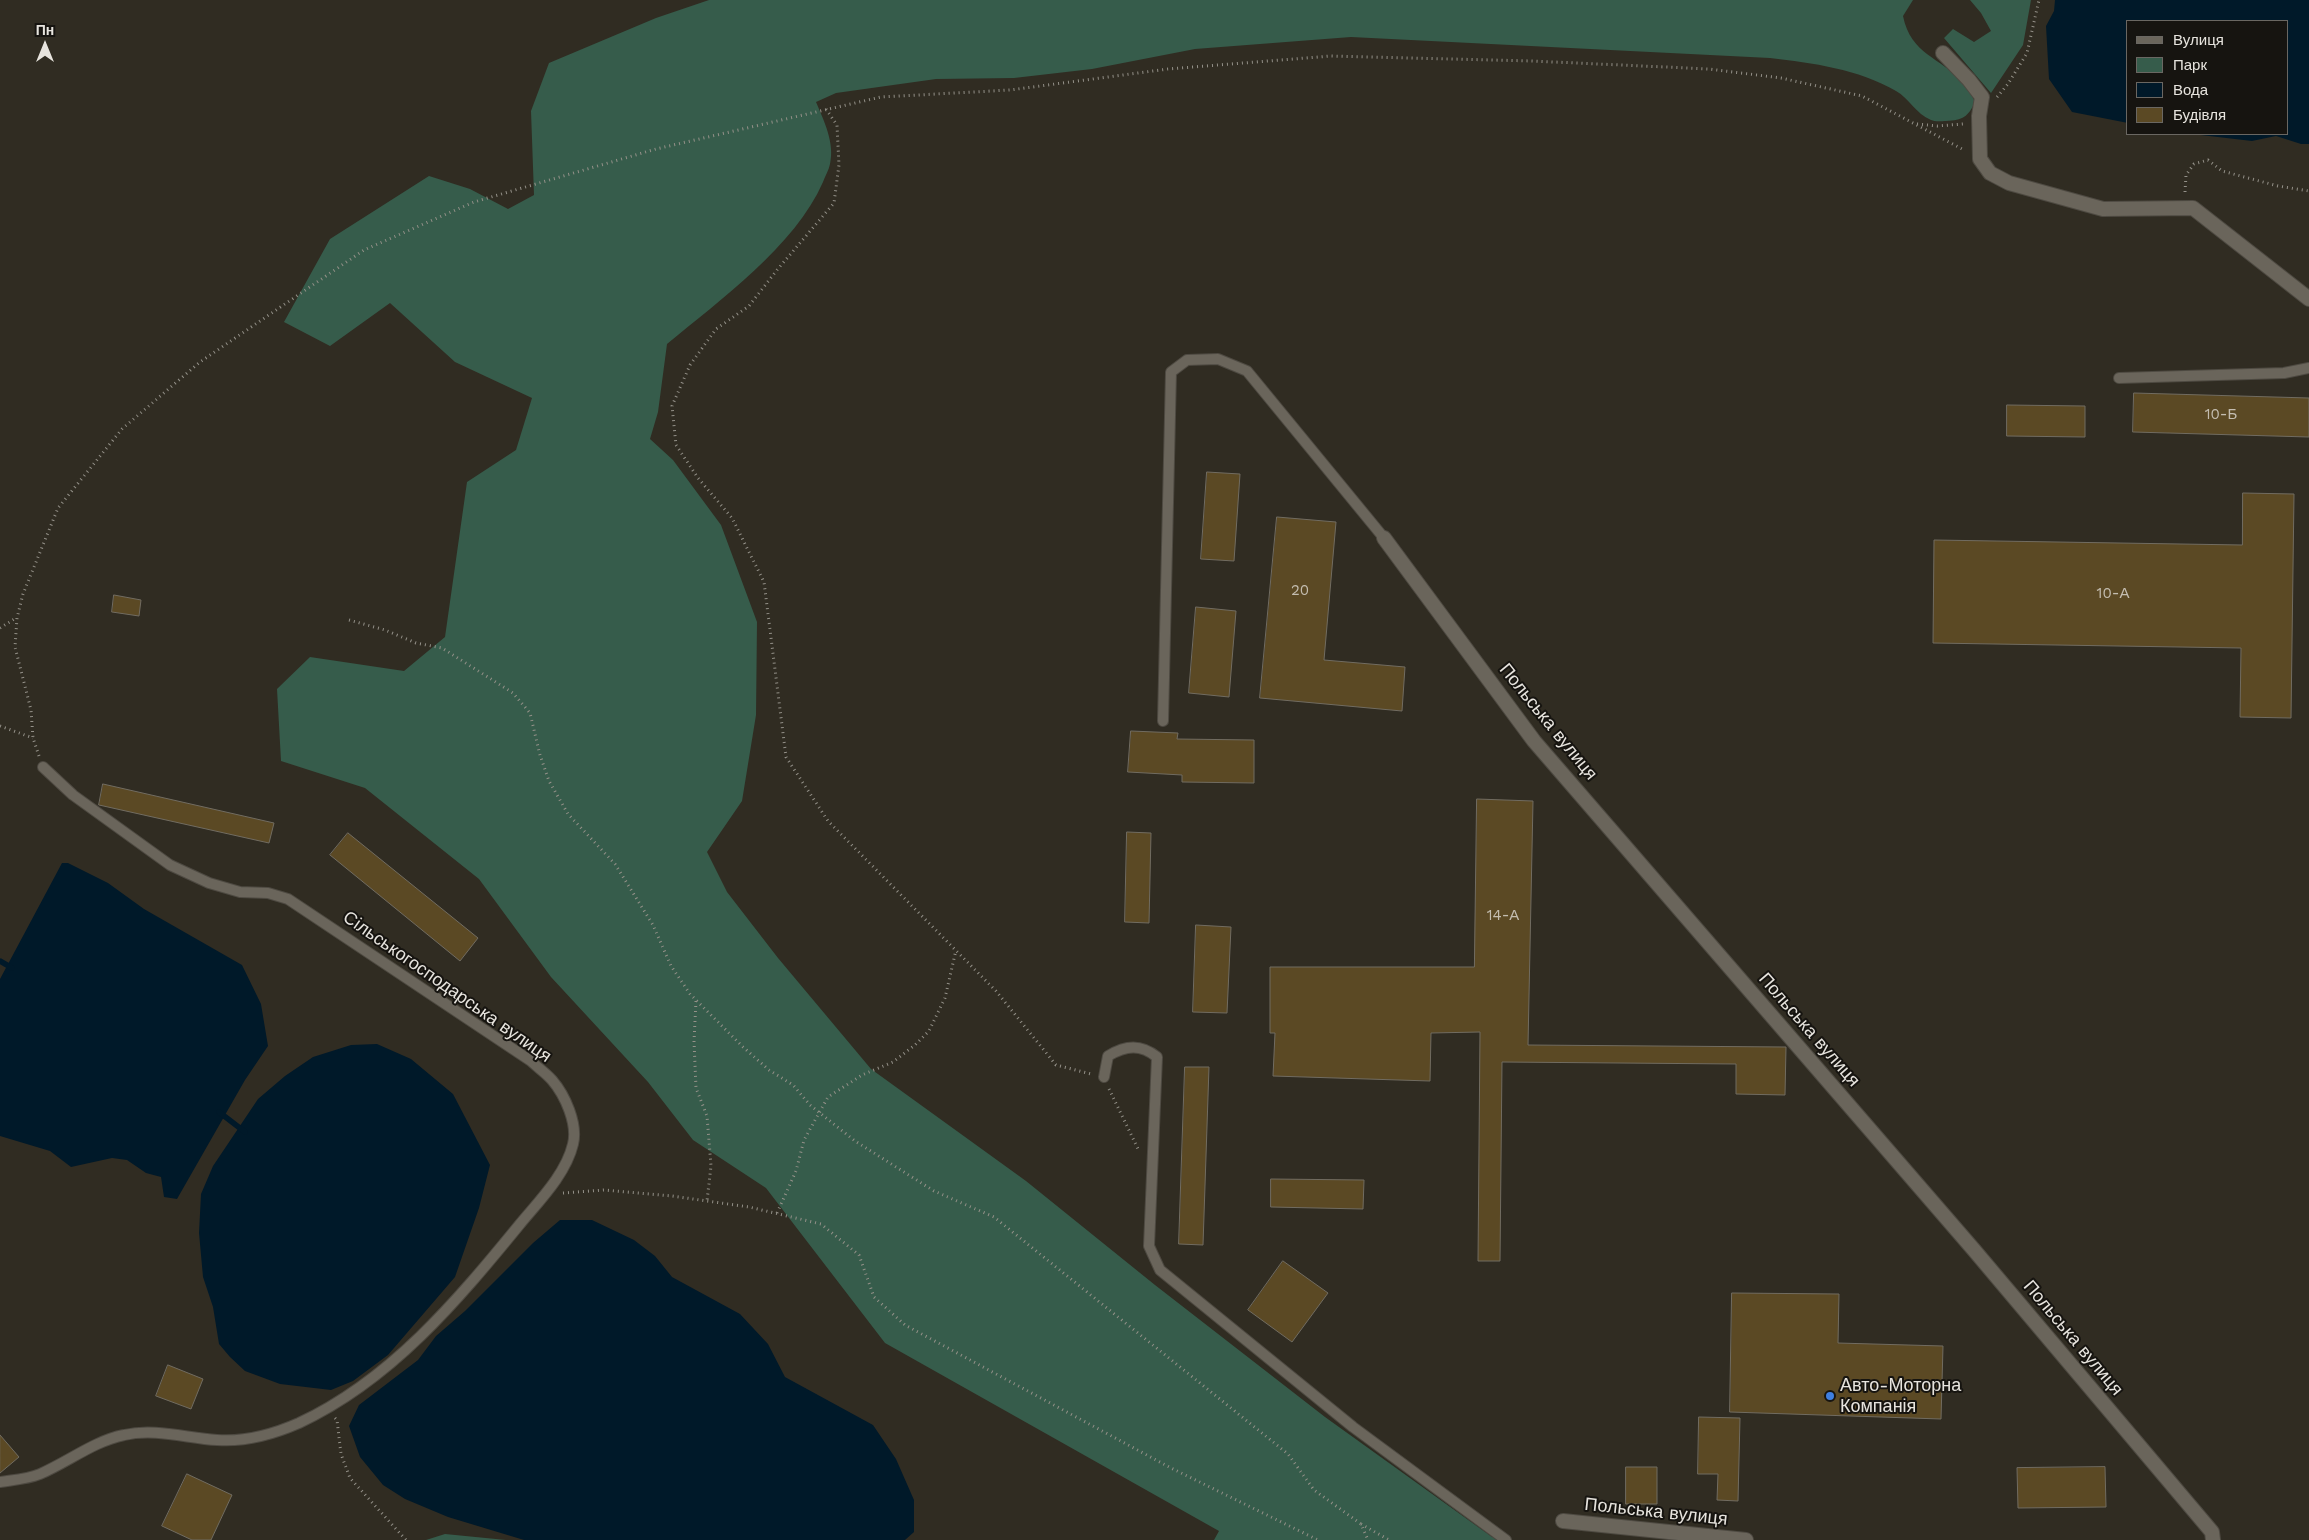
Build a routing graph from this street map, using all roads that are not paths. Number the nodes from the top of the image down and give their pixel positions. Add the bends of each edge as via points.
1 (1943, 53) dead end
2 (2309, 299) edge
3 (2309, 368) edge
4 (2120, 378) dead end
5 (1384, 538) joint
6 (1163, 720) dead end
7 (43, 767) road end
8 (1104, 1077) road end
9 (0, 1482) edge
10 (1563, 1521) dead end
11 (1506, 1540) edge
12 (1746, 1540) edge
13 (2213, 1540) edge

1 - 2 street via 1982,97 1980,159 1990,173 2009,183 2103,209 2193,208
3 - 4 lane via 2284,373
5 - 6 lane via 1246,371 1218,359 1187,360 1171,372
5 - 13 street, Польська вулиця via 1534,741 1974,1250 2212,1532
7 - 9 lane, Сільськогосподарська вулиця via 73,795 170,865 209,883 240,892 288,898 531,1061 552,1080 564,1098 572,1122 573,1143 563,1168 544,1195 445,1314 383,1370 343,1400 313,1416 254,1438 218,1440 152,1433 124,1435 105,1441 38,1475
8 - 11 lane via 1108,1056 1122,1048 1146,1049 1157,1057 1149,1246 1160,1270 1353,1427
10 - 12 street, Польська вулиця

